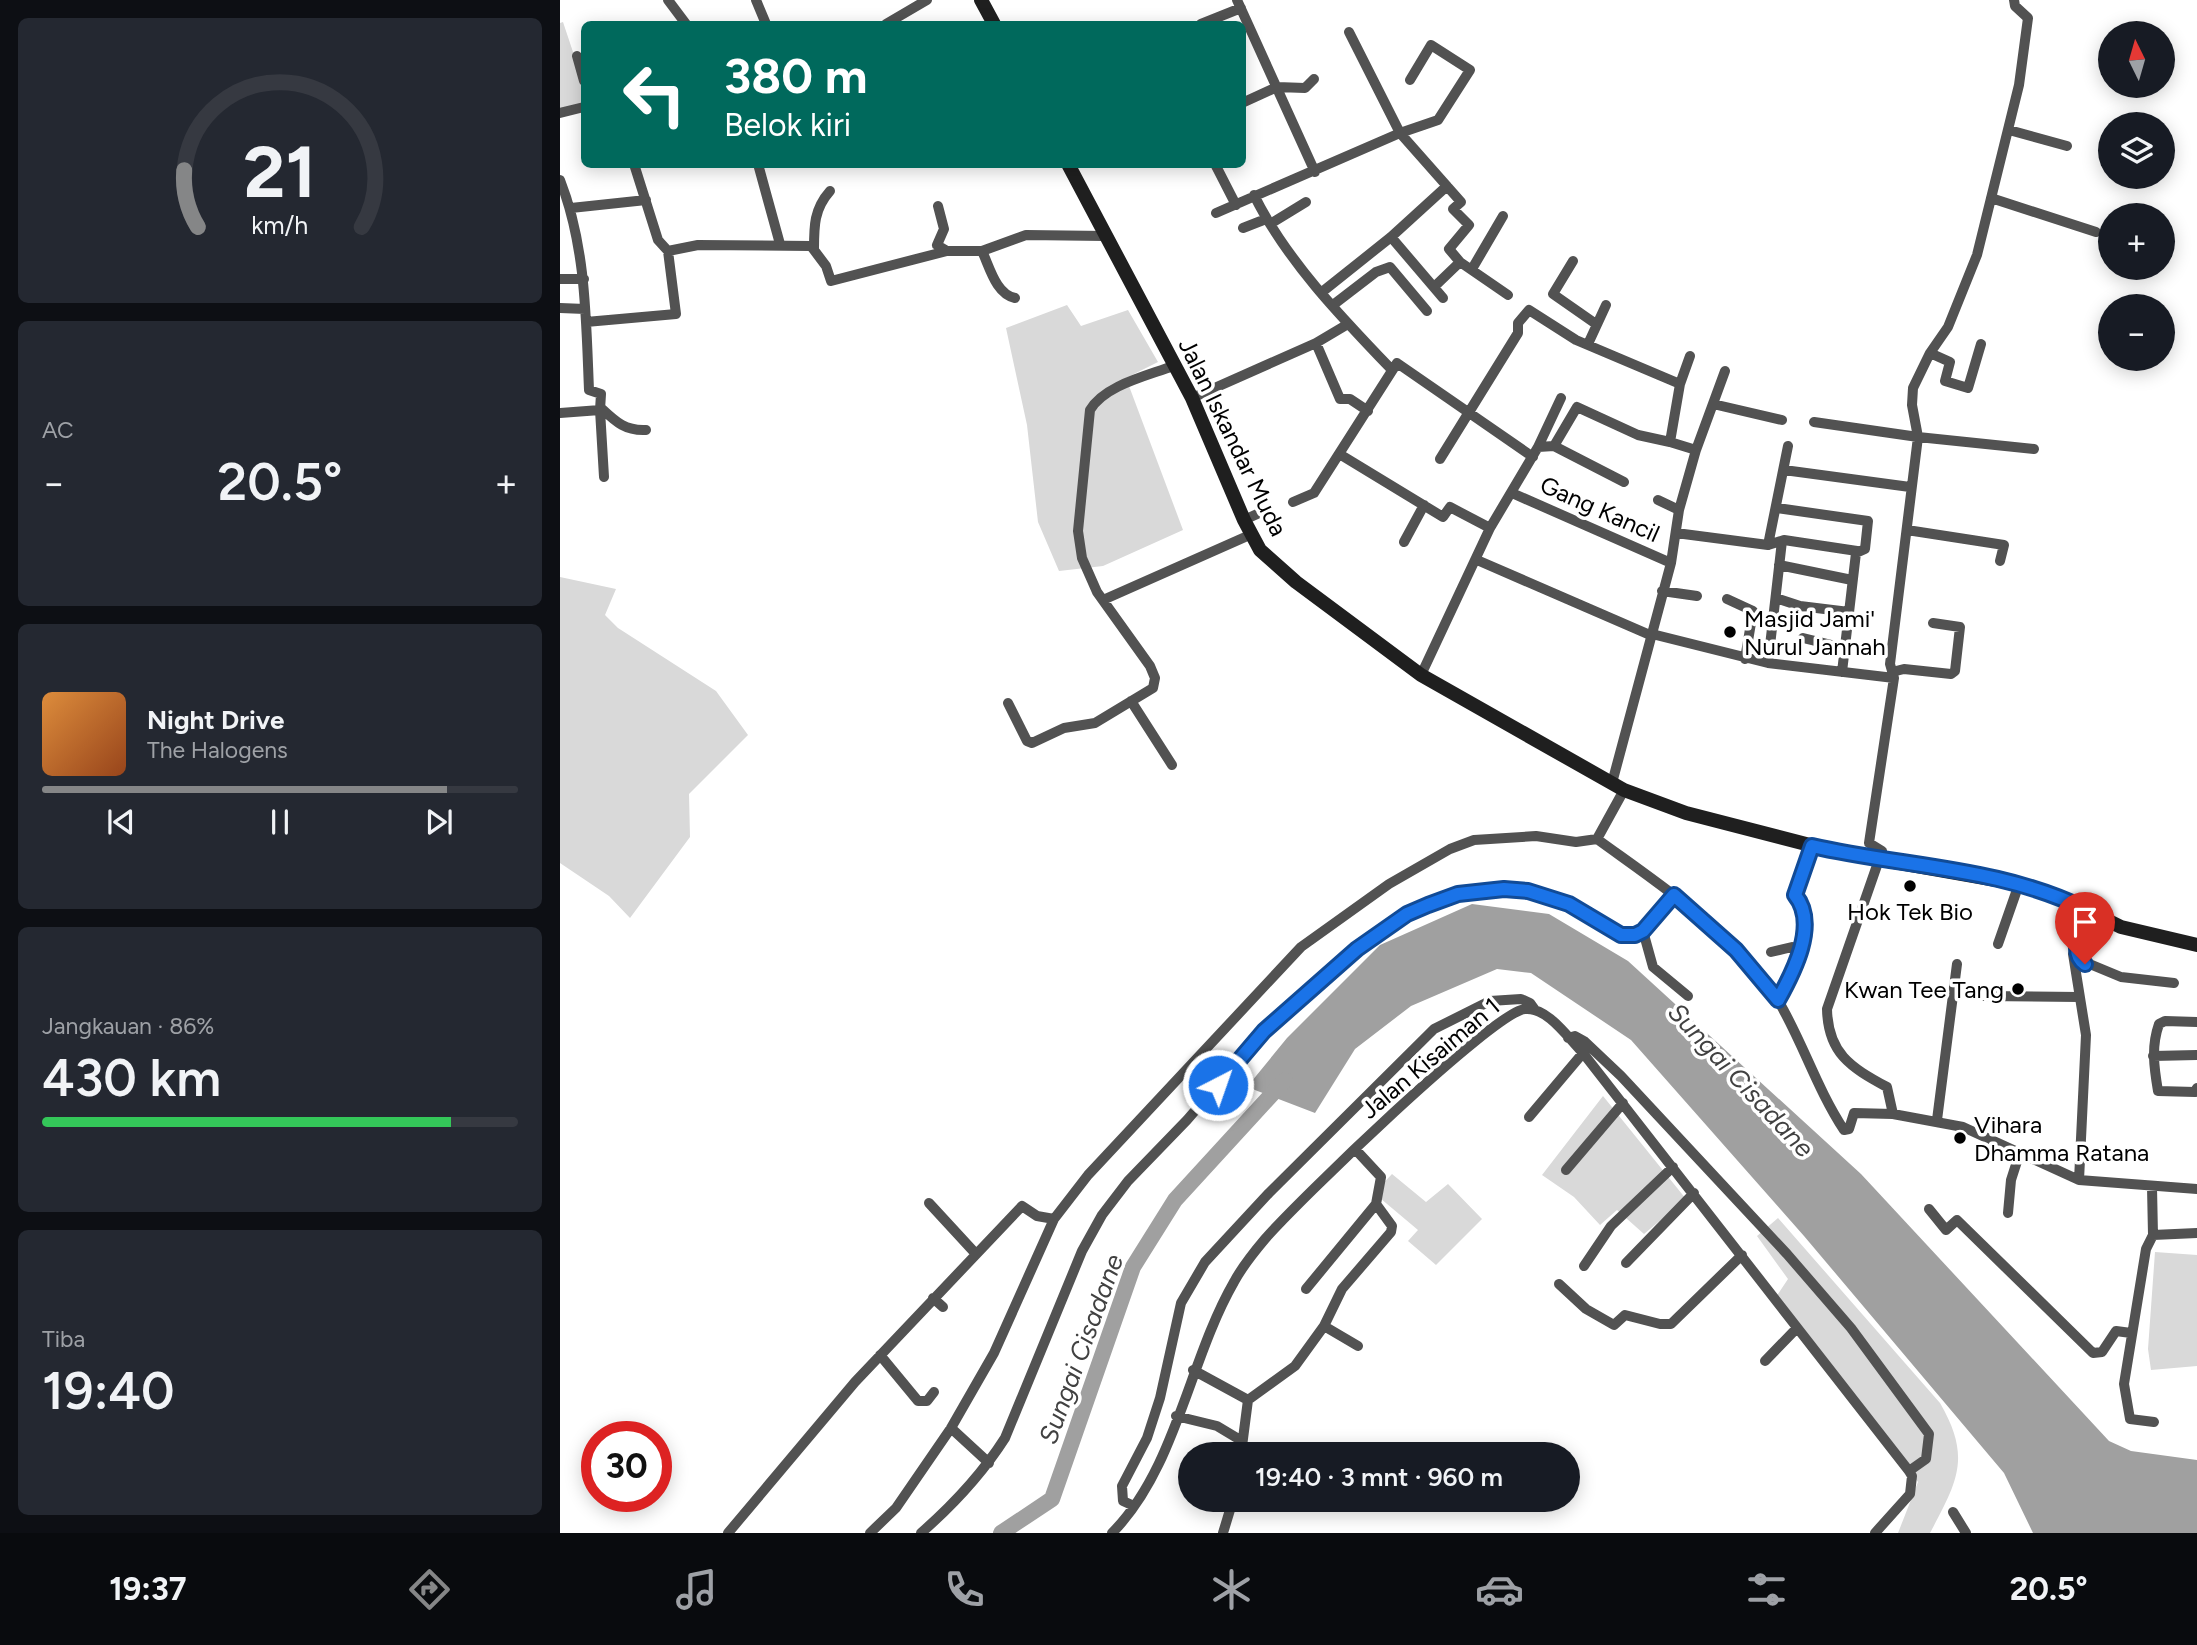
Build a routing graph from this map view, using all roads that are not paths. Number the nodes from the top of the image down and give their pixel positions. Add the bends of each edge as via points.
1 (667, 0) edge
2 (756, 0) edge
3 (927, 0) edge
4 (981, 0) edge
5 (2014, 0) edge
6 (1239, 4) edge
7 (684, 21) edge
8 (765, 21) edge
9 (891, 21) edge
10 (992, 21) edge
11 (1207, 21) edge
12 (1349, 32) dead end
13 (577, 56) dead end
14 (581, 70) edge
15 (1314, 79) dead end
16 (1410, 80) dead end
17 (1277, 87) junction
18 (1246, 101) edge
19 (581, 108) edge
20 (560, 113) edge
21 (2009, 130) junction
22 (1400, 133) junction
23 (2067, 146) dead end
24 (635, 168) edge
25 (759, 168) edge
26 (1070, 168) edge
27 (1217, 168) edge
28 (1315, 172) junction
29 (560, 180) edge
30 (1447, 186) junction
31 (830, 191) dead end
32 (1254, 195) junction
33 (1991, 198) junction
34 (646, 200) junction
35 (1306, 202) dead end
36 (938, 205) dead end
37 (1236, 205) junction
38 (571, 208) junction
39 (1216, 213) dead end
40 (1503, 216) dead end
41 (1268, 221) junction
42 (1243, 228) dead end
43 (2096, 232) dead end
44 (1105, 236) junction
45 (1391, 237) junction
46 (780, 244) junction
47 (814, 250) junction
48 (668, 251) junction
49 (947, 251) junction
50 (982, 251) junction
51 (1573, 261) dead end
52 (1460, 262) junction
53 (1472, 269) junction
54 (560, 279) edge
55 (584, 279) junction
56 (1434, 287) junction
57 (1322, 292) junction
58 (1508, 295) dead end
59 (1015, 298) dead end
60 (1443, 298) dead end
61 (1333, 305) junction
62 (1606, 305) dead end
63 (560, 308) edge
64 (585, 309) junction
65 (1427, 312) dead end
66 (586, 322) junction
67 (1348, 324) junction
68 (1596, 324) junction
69 (1316, 343) junction
70 (1588, 344) junction
71 (1981, 344) dead end
72 (1930, 354) junction
73 (1690, 356) dead end
74 (1173, 366) junction
75 (1392, 370) junction
76 (1726, 371) dead end
77 (1680, 384) junction
78 (1192, 398) junction
79 (1561, 398) dead end
80 (1713, 404) junction
81 (601, 409) junction
82 (1368, 411) junction
83 (560, 413) edge
84 (1470, 414) junction
85 (1782, 420) dead end
86 (1814, 422) dead end
87 (646, 430) dead end
88 (1917, 437) junction
89 (1670, 442) junction
90 (1553, 446) junction
91 (1788, 446) dead end
92 (1538, 447) junction
93 (2034, 449) dead end
94 (1696, 450) junction
95 (1340, 455) junction
96 (1533, 457) junction
97 (1440, 459) dead end
98 (1784, 470) junction
99 (604, 477) dead end
100 (1624, 482) dead end
101 (1910, 487) junction
102 (1512, 493) junction
103 (1658, 500) dead end
104 (1293, 502) dead end
105 (1424, 505) junction
106 (1777, 508) junction
107 (1266, 510) dead end
108 (1679, 510) junction
109 (1244, 520) junction
110 (1490, 528) junction
111 (1907, 530) junction
112 (1676, 533) junction
113 (1252, 534) junction
114 (1782, 541) junction
115 (1404, 542) dead end
116 (1768, 545) junction
117 (1857, 551) junction
118 (1477, 560) junction
119 (2000, 561) dead end
120 (1671, 563) junction
121 (1779, 565) junction
122 (1852, 580) junction
123 (1662, 591) junction
124 (1697, 596) dead end
125 (1776, 598) junction
126 (1727, 599) dead end
127 (1103, 600) junction
128 (1849, 612) junction
129 (1933, 623) dead end
130 (1651, 634) junction
131 (1803, 638) dead end
132 (1844, 648) junction
133 (1745, 659) junction
134 (1768, 663) junction
135 (1842, 671) junction
136 (1421, 675) junction
137 (1893, 675) junction
138 (1131, 701) junction
139 (1009, 703) dead end
140 (1172, 765) dead end
141 (1618, 786) junction
142 (1597, 839) junction
143 (1812, 846) junction
144 (1878, 859) junction
145 (2019, 884) junction
146 (1674, 895) junction
147 (2087, 910) junction
148 (1643, 931) junction
149 (1998, 944) dead end
150 (2077, 945) junction
151 (2197, 945) edge
152 (1801, 950) junction
153 (1771, 952) dead end
154 (1956, 964) dead end
155 (2174, 983) dead end
156 (1688, 996) dead end
157 (1983, 996) dead end
158 (2079, 997) junction
159 (1778, 1000) junction
160 (1535, 1010) junction
161 (2197, 1022) edge
162 (1568, 1038) junction
163 (1583, 1052) junction
164 (2197, 1055) edge
165 (2153, 1056) junction
166 (2197, 1088) edge
167 (1623, 1103) junction
168 (1893, 1114) junction
169 (1529, 1117) dead end
170 (1937, 1120) junction
171 (1355, 1149) junction
172 (2020, 1152) junction
173 (1673, 1167) junction
174 (1566, 1170) dead end
175 (2079, 1180) junction
176 (2152, 1187) junction
177 (2197, 1189) edge
178 (1694, 1193) junction
179 (929, 1203) dead end
180 (1376, 1204) junction
181 (1928, 1209) dead end
182 (2008, 1213) dead end
183 (1055, 1219) junction
184 (2197, 1233) edge
185 (2153, 1235) junction
186 (976, 1254) junction
187 (1742, 1255) junction
188 (1626, 1263) dead end
189 (1584, 1266) dead end
190 (1559, 1284) dead end
191 (1306, 1289) dead end
192 (933, 1298) junction
193 (943, 1307) dead end
194 (1324, 1326) junction
195 (1797, 1328) junction
196 (2131, 1333) junction
197 (1358, 1346) dead end
198 (880, 1355) junction
199 (1765, 1361) dead end
200 (1193, 1370) junction
201 (934, 1392) dead end
202 (1248, 1400) junction
203 (1176, 1416) junction
204 (2154, 1422) dead end
205 (951, 1428) junction
206 (1242, 1441) joint
207 (989, 1463) junction
208 (1909, 1471) junction
209 (1134, 1506) junction
210 (1229, 1512) edge
211 (1953, 1512) dead end
212 (728, 1533) edge
213 (870, 1533) edge
214 (920, 1533) edge
215 (1112, 1533) edge
216 (1223, 1533) edge
217 (1875, 1533) edge
218 (1966, 1533) edge

1 - 7 street
2 - 8 street
3 - 9 street
4 - 10 street
5 - 21 street via 2028,18
6 - 11 street
6 - 17 street
12 - 22 street
13 - 14 street
15 - 17 street via 1298,90
16 - 22 street via 1431,45 1470,70 1443,117
17 - 18 street
17 - 28 street
19 - 20 street
21 - 23 street
21 - 33 street
22 - 28 street
22 - 30 street
24 - 34 street
25 - 46 street
26 - 44 street, Jalan Iskandar Muda
27 - 37 street
28 - 32 street
29 - 38 street
30 - 45 street
30 - 52 street via 1461,202 1453,209 1469,225 1449,249
31 - 47 street via 818,204
32 - 37 street
32 - 41 street
33 - 43 street
33 - 72 street via 1977,256 1948,327
34 - 38 street
34 - 48 street via 658,240
35 - 41 street
36 - 49 street via 944,229 937,245
37 - 39 street
38 - 55 street
40 - 53 street
41 - 42 street
41 - 57 street
44 - 50 street via 1026,235
44 - 74 street, Jalan Iskandar Muda
45 - 56 street
45 - 57 street
46 - 47 street via 803,244
46 - 48 street via 698,245
47 - 49 street via 831,281
48 - 66 street via 676,314
49 - 50 street
50 - 59 street via 999,287
51 - 68 street via 1553,294
52 - 53 street
52 - 56 street
53 - 58 street
54 - 55 street
55 - 64 street
56 - 60 street
57 - 61 street
61 - 65 street via 1376,272 1390,267
61 - 67 street
62 - 68 street
63 - 64 street
64 - 66 street
66 - 81 street via 589,390 601,394
67 - 69 street
67 - 75 street
68 - 70 street
69 - 78 street
69 - 82 street via 1340,399 1350,399
70 - 77 street
70 - 84 street via 1529,310
71 - 72 street via 1968,388 1945,382 1951,362
72 - 88 street via 1913,388
73 - 77 street
74 - 78 street, Jalan Iskandar Muda
74 - 127 street via 1116,389 1090,410 1079,531 1087,574
75 - 82 street
75 - 84 street via 1397,363
76 - 80 street
77 - 89 street
78 - 109 street, Jalan Iskandar Muda
79 - 92 street
80 - 85 street
80 - 94 street
81 - 83 street
81 - 87 street via 631,430
81 - 99 street
82 - 95 street
84 - 96 street
84 - 97 street
86 - 88 street
88 - 93 street
88 - 101 street
89 - 90 street via 1638,435 1577,407
89 - 94 street
90 - 92 street
90 - 100 street
91 - 98 street
92 - 96 street
94 - 108 street
95 - 104 street via 1314,493
95 - 105 street
96 - 102 street
98 - 101 street
98 - 106 street
101 - 111 street
102 - 110 street
102 - 120 street, Gang Kancil
103 - 108 street
105 - 110 street via 1443,517 1450,508
105 - 115 street
106 - 116 street
106 - 117 street via 1866,520 1865,550
107 - 109 street
108 - 112 street
109 - 113 street, Jalan Iskandar Muda
110 - 118 street
111 - 119 street via 2004,545
111 - 137 street via 1890,664
112 - 116 street
112 - 120 street
113 - 127 street
113 - 136 street, Jalan Iskandar Muda via 1279,569
114 - 116 street
114 - 117 street
114 - 121 street
117 - 122 street
118 - 130 street
118 - 136 street
120 - 123 street
121 - 122 street
121 - 125 street
122 - 128 street
123 - 124 street
123 - 130 street
125 - 128 street
125 - 134 street
126 - 133 street via 1753,611
127 - 138 street via 1155,678 1153,688
128 - 132 street
129 - 137 street via 1960,627 1955,671 1904,668
130 - 133 street
130 - 141 street
131 - 132 street
132 - 135 street
133 - 134 street
134 - 135 street
135 - 137 street
136 - 141 street, Jalan Iskandar Muda
137 - 144 street via 1869,843 1882,851
138 - 139 street via 1096,723 1064,728 1032,743
138 - 140 street
141 - 142 street
141 - 143 street, Jalan Iskandar Muda via 1686,813
142 - 146 street
142 - 183 street via 1576,842 1536,836 1474,841 1450,849 1389,884 1293,956 1088,1175
143 - 144 street, Jalan Iskandar Muda
143 - 152 street via 1795,895 1804,922
144 - 145 street, Jalan Iskandar Muda
144 - 168 street via 1827,1009 1831,1040 1864,1074 1887,1087
145 - 147 street, Jalan Iskandar Muda
145 - 149 street
146 - 148 street
146 - 159 street via 1736,950
147 - 150 street
147 - 151 street, Jalan Iskandar Muda via 2121,926
148 - 156 street via 1653,967
148 - 207 street via 1621,935 1569,904 1504,889 1458,894 1428,905 1357,949 1264,1031 1102,1215 1082,1251 1005,1438
150 - 155 street via 2085,964 2121,977
150 - 158 street via 2073,954
152 - 153 street via 1792,947
152 - 159 street
154 - 170 street
157 - 158 street
158 - 175 street via 2086,1035
159 - 168 street via 1844,1130 1849,1129 1854,1112
160 - 162 street, Jalan Kisaiman 1
160 - 171 street, Jalan Kisaiman 1 via 1507,1015
160 - 209 street via 1521,999 1490,1001 1434,1029 1297,1163 1205,1262 1181,1303 1152,1424 1122,1486 1123,1501
161 - 165 street via 2159,1024
162 - 163 street, Jalan Kisaiman 1
162 - 208 street via 1584,1041 1620,1076 1851,1328 1929,1434 1926,1458
163 - 167 street, Jalan Kisaiman 1
163 - 169 street
164 - 165 street
165 - 166 street via 2158,1091 2195,1092
167 - 173 street, Jalan Kisaiman 1
167 - 174 street
168 - 170 street
170 - 172 street
171 - 180 street via 1381,1177
171 - 200 street, Jalan Kisaiman 1 via 1265,1239 1234,1282
172 - 175 street
172 - 182 street
173 - 178 street, Jalan Kisaiman 1
173 - 189 street via 1611,1226
175 - 176 street
176 - 177 street
176 - 185 street
178 - 187 street, Jalan Kisaiman 1
178 - 188 street
179 - 186 street
180 - 191 street
180 - 194 street via 1392,1226 1391,1232 1342,1289
181 - 196 street via 1946,1230 1957,1220 2093,1353 2102,1352 2116,1331
183 - 186 street via 1037,1216 1022,1206
183 - 205 street via 994,1353
184 - 185 street
185 - 196 street via 2146,1249
186 - 192 street
187 - 190 street via 1671,1324 1625,1315 1614,1325 1586,1309
187 - 195 street, Jalan Kisaiman 1
192 - 193 street
192 - 198 street
194 - 197 street
194 - 202 street via 1295,1366
195 - 199 street
195 - 208 street, Jalan Kisaiman 1
196 - 204 street via 2124,1384 2130,1419
198 - 201 street via 918,1402 927,1401
198 - 212 street
200 - 202 street
200 - 203 street, Jalan Kisaiman 1
202 - 206 street
203 - 206 street via 1217,1426
203 - 209 street, Jalan Kisaiman 1 via 1162,1456
205 - 207 street
205 - 213 street via 896,1508
207 - 214 street
208 - 217 street via 1910,1494
209 - 215 street, Jalan Kisaiman 1
210 - 216 street
211 - 218 street

